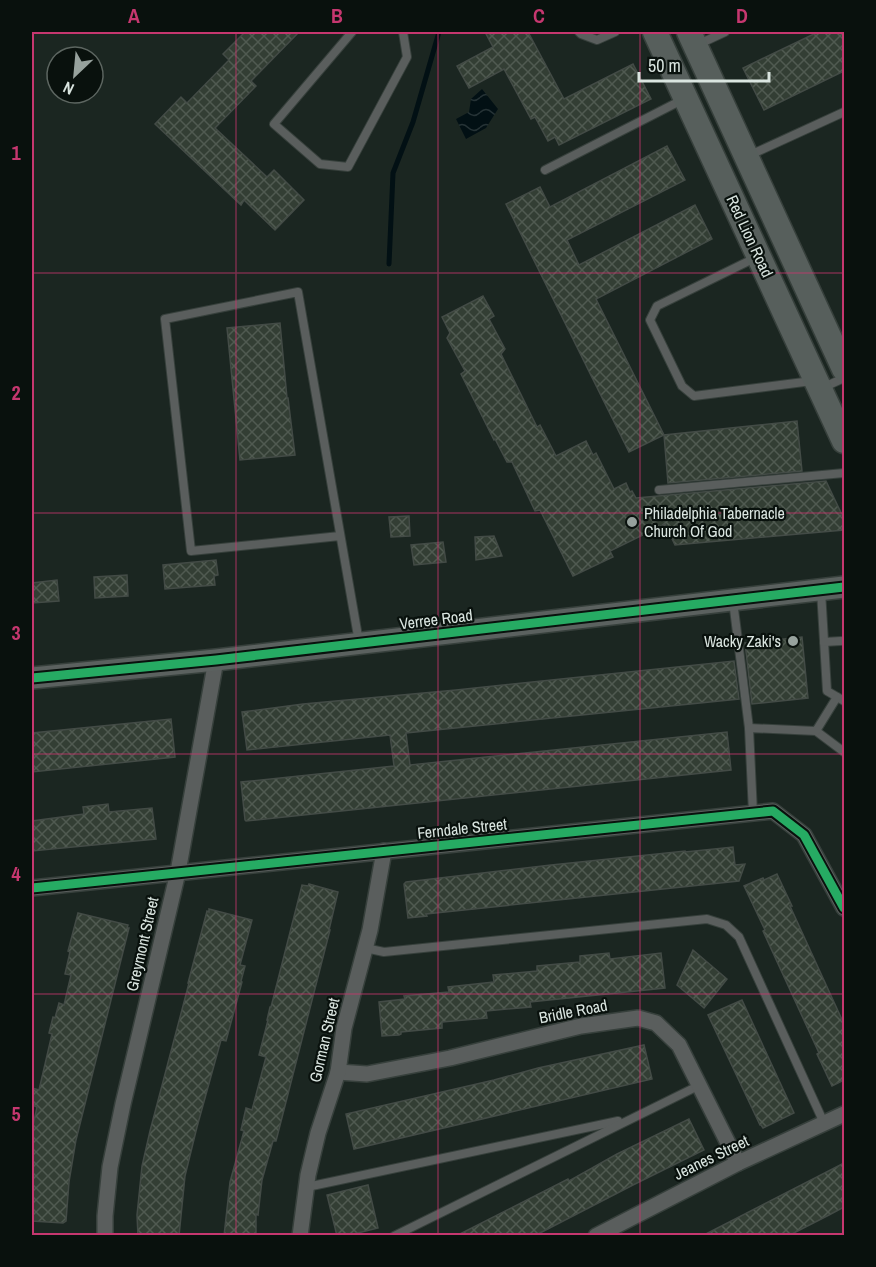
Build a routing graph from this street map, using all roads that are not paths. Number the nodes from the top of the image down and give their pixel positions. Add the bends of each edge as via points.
1 (352, 32) edge
2 (403, 32) edge
3 (579, 32) edge
4 (615, 32) edge
5 (655, 32) edge
6 (725, 32) edge
7 (692, 39) edge
8 (715, 88) junction
9 (687, 99) junction
10 (844, 112) edge
11 (747, 157) junction
12 (545, 170) dead end
13 (759, 256) junction
14 (844, 368) edge
15 (844, 378) edge
16 (819, 385) junction
17 (844, 441) edge
18 (844, 473) edge
19 (659, 490) dead end
20 (340, 536) junction
21 (844, 587) edge
22 (821, 590) junction
23 (733, 600) junction
24 (841, 641) dead end
25 (824, 642) junction
26 (359, 643) junction
27 (216, 660) junction
28 (32, 678) edge
29 (841, 699) edge
30 (748, 728) junction
31 (816, 731) junction
32 (844, 752) edge
33 (753, 813) junction
34 (384, 851) junction
35 (178, 872) junction
36 (32, 888) edge
37 (844, 908) edge
38 (365, 948) junction
39 (338, 1072) junction
40 (700, 1085) junction
41 (844, 1114) edge
42 (631, 1119) junction
43 (824, 1124) junction
44 (738, 1162) junction
45 (307, 1187) junction
46 (105, 1236) edge
47 (300, 1236) edge
48 (394, 1236) edge
49 (596, 1236) edge

1 - 2 lane via 274,124 320,164 348,167 407,57
3 - 4 lane via 597,40
5 - 9 main road, Red Lion Road
6 - 7 lane
7 - 8 main road, Red Lion Road
8 - 9 main road
8 - 11 main road, Red Lion Road
9 - 12 lane
9 - 13 main road, Red Lion Road
10 - 11 lane
11 - 14 main road, Red Lion Road
13 - 16 main road, Red Lion Road
13 - 16 lane via 657,306 650,320 682,386 694,396
14 - 16 main road
15 - 16 lane
16 - 17 main road, Red Lion Road
18 - 19 lane
20 - 20 lane via 298,292 165,319 191,551
20 - 26 lane
21 - 22 main road, Verree Road
22 - 23 main road, Verree Road
22 - 25 lane
23 - 26 main road, Verree Road
23 - 30 lane
24 - 25 lane
25 - 29 lane via 827,691
26 - 27 main road, Verree Road
27 - 28 main road, Verree Road
27 - 35 street, Greymont Street
29 - 31 lane
30 - 31 lane
30 - 33 lane
31 - 32 lane
33 - 34 street, Ferndale Street
33 - 37 street, Ferndale Street via 773,811 804,835
34 - 35 street, Ferndale Street
34 - 38 street, Gorman Street
35 - 36 street, Ferndale Street
35 - 46 street, Greymont Street via 110,1167
38 - 39 street, Gorman Street via 344,1028
38 - 43 lane via 384,952 707,920 726,925 739,936
39 - 40 street, Bridle Road via 367,1074 581,1026 638,1018 656,1023 679,1045
39 - 45 street, Gorman Street via 318,1133
40 - 42 lane
40 - 44 street, Bridle Road
41 - 43 street, Jeanes Street
42 - 45 lane
42 - 48 lane
43 - 44 street, Jeanes Street
44 - 49 street, Jeanes Street
45 - 47 street, Gorman Street

